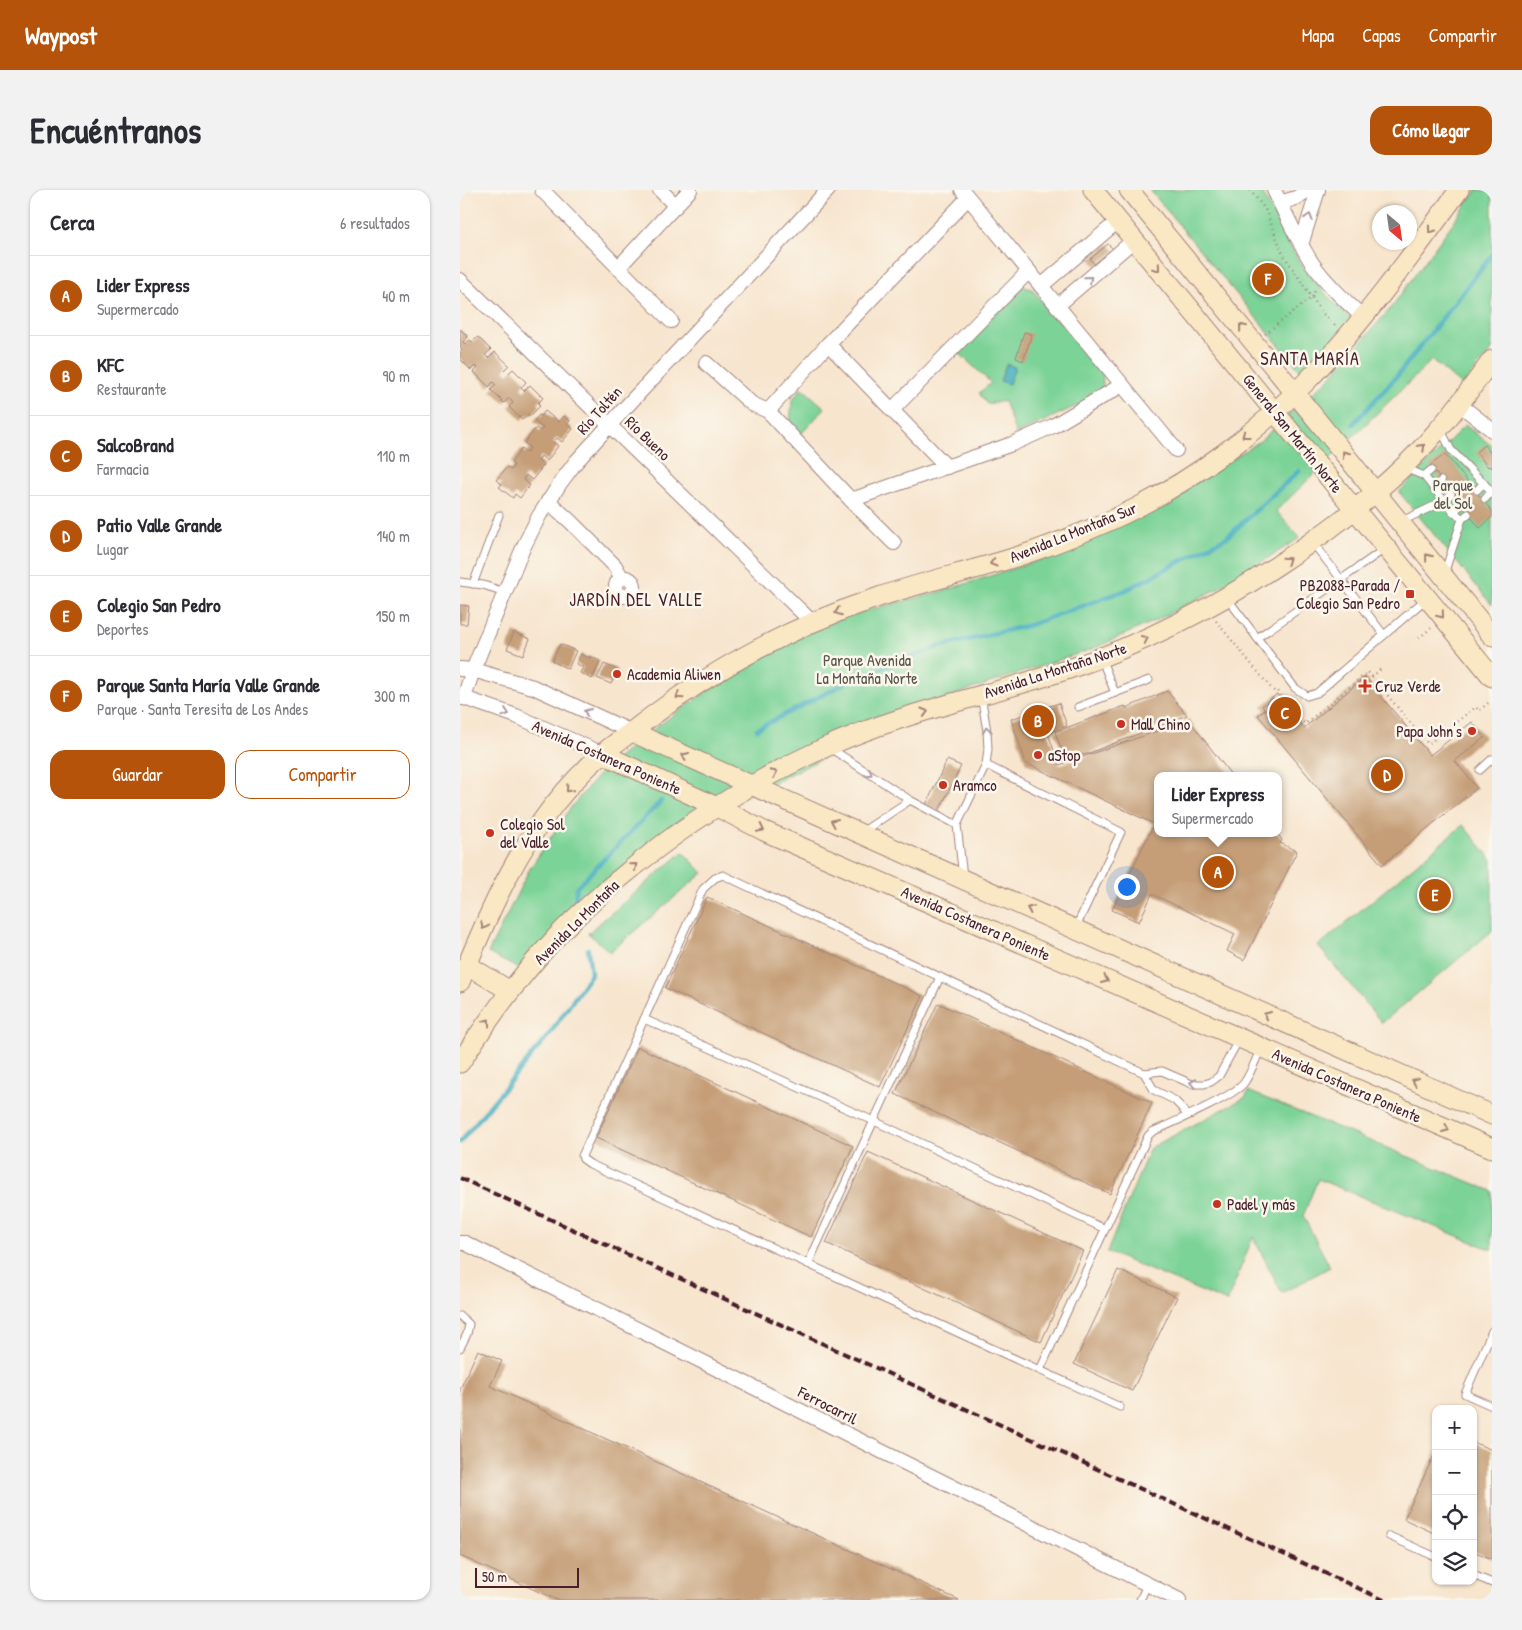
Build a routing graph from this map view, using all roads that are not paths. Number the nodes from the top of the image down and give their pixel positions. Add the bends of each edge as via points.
1 (542, 190) edge
2 (660, 190) edge
3 (690, 190) edge
4 (828, 190) edge
5 (1093, 190) edge
6 (1129, 190) edge
7 (1308, 190) edge
8 (1318, 190) edge
9 (1459, 190) edge
10 (965, 194) edge
11 (1277, 196) edge
12 (676, 206) junction
13 (1118, 221) junction
14 (1134, 240) junction
15 (1301, 245) junction
16 (618, 268) junction
17 (1029, 271) junction
18 (460, 280) edge
19 (1041, 286) junction
20 (1058, 306) junction
21 (1363, 317) junction
22 (671, 321) dead end
23 (828, 344) junction
24 (1492, 360) edge
25 (706, 363) dead end
26 (1122, 385) junction
27 (1295, 392) junction
28 (1459, 404) junction
29 (892, 410) junction
30 (768, 411) junction
31 (1275, 411) junction
32 (610, 426) junction
33 (1440, 428) junction
34 (1492, 430) edge
35 (1176, 450) dead end
36 (1402, 466) junction
37 (947, 467) junction
38 (1431, 470) dead end
39 (1474, 473) junction
40 (1424, 476) junction
41 (1468, 479) dead end
42 (1441, 481) dead end
43 (1484, 483) junction
44 (1433, 488) junction
45 (1477, 490) dead end
46 (1375, 492) junction
47 (1451, 494) dead end
48 (1485, 499) dead end
49 (851, 500) junction
50 (548, 501) junction
51 (1444, 501) junction
52 (1461, 505) dead end
53 (1355, 509) junction
54 (1453, 512) junction
55 (499, 515) dead end
56 (1399, 522) junction
57 (1312, 542) junction
58 (894, 543) dead end
59 (1386, 548) junction
60 (1444, 576) junction
61 (622, 578) dead end
62 (1341, 580) junction
63 (460, 582) edge
64 (473, 584) junction
65 (505, 592) junction
66 (1227, 598) junction
67 (1427, 598) junction
68 (812, 622) junction
69 (1384, 635) junction
70 (1492, 636) edge
71 (1257, 638) junction
72 (1101, 657) junction
73 (467, 669) edge
74 (1492, 677) edge
75 (1148, 680) dead end
76 (1115, 693) junction
77 (981, 695) junction
78 (462, 698) edge
79 (1078, 707) dead end
80 (632, 732) junction
81 (828, 746) junction
82 (603, 754) junction
83 (1492, 759) edge
84 (986, 765) junction
85 (1480, 770) dead end
86 (750, 786) junction
87 (910, 800) junction
88 (718, 807) junction
89 (957, 825) junction
90 (860, 833) junction
91 (963, 880) junction
92 (1075, 929) junction
93 (464, 961) edge
94 (940, 977) junction
95 (460, 982) edge
96 (510, 991) junction
97 (644, 1019) junction
98 (1239, 1038) junction
99 (1261, 1048) junction
100 (460, 1063) edge
101 (1144, 1074) junction
102 (1187, 1115) junction
103 (1492, 1115) edge
104 (874, 1121) junction
105 (1492, 1148) edge
106 (1105, 1229) junction
107 (460, 1243) edge
108 (808, 1264) junction
109 (460, 1316) edge
110 (1492, 1331) edge
111 (460, 1348) edge
112 (1040, 1370) junction
113 (1492, 1406) edge
114 (1120, 1407) dead end
115 (1389, 1536) dead end
116 (1432, 1555) edge
117 (1477, 1577) edge
118 (1492, 1583) edge
119 (1147, 1585) junction
120 (1140, 1600) edge
121 (1179, 1600) edge

1 - 16 street
2 - 12 street
3 - 12 street
4 - 32 street, Río Toltén
5 - 13 main road, General San Martín Norte
27 -> 6 main road, General San Martín Norte
7 - 11 street via 1296,198
15 -> 8 street
9 -> 21 main road, Avenida La Montaña Sur
10 - 17 street
10 - 23 street
11 - 15 street
12 - 16 street
13 - 14 main road, General San Martín Norte
13 - 19 street
20 -> 14 street
14 -> 31 main road, General San Martín Norte
15 - 21 street via 1323,276
16 - 22 street
17 - 19 street
17 - 29 street
18 - 32 street, Río Bueno
19 - 20 street
20 - 26 street
21 - 27 main road, Avenida La Montaña Sur
23 - 29 street
23 - 30 street
24 - 28 main road, Avenida La Montaña Norte
25 - 30 street via 752,404
26 - 35 street
26 - 37 street via 1053,426
27 - 31 main road, Avenida La Montaña Sur
46 -> 27 main road, General San Martín Norte
28 - 33 main road, Avenida La Montaña Norte
28 - 34 street
29 - 37 street
30 - 49 street
31 - 53 main road, General San Martín Norte
31 -> 68 main road, Avenida La Montaña Sur via 1177,484 1088,530 1019,556 878,597
32 - 50 street, Río Toltén via 575,463
32 - 68 street, Río Bueno
36 -> 33 main road, Avenida La Montaña Norte
33 - 39 lane via 1449,452 1459,464
36 - 40 lane
36 - 46 main road, Avenida La Montaña Norte
37 - 49 street
38 - 40 lane
39 - 41 lane
39 - 43 lane
40 - 44 lane
42 - 44 lane
43 - 45 lane
43 - 48 lane via 1490,490
44 - 51 lane
46 - 53 main road, Avenida La Montaña Norte
46 - 56 main road, General San Martín Norte
47 - 51 lane
49 - 58 street
50 - 61 street via 615,566
50 - 65 street, Río Toltén via 531,531
51 - 54 lane
51 - 56 lane
52 - 54 lane
53 - 57 main road, Avenida La Montaña Norte
53 - 59 main road, General San Martín Norte
54 - 60 lane via 1465,517
55 - 64 lane
60 -> 56 main road, General San Martín Norte
57 - 62 lane
66 -> 57 main road, Avenida La Montaña Norte
59 - 62 lane
59 - 67 main road, General San Martín Norte
60 - 70 main road, General San Martín Norte
62 - 69 lane
62 - 71 lane
63 - 64 lane
64 - 65 lane
65 - 73 street, Río Toltén
66 - 71 lane
72 -> 66 main road, Avenida La Montaña Norte
67 - 69 lane
67 -> 74 main road, General San Martín Norte
68 -> 80 main road, Avenida La Montaña Sur via 729,664 667,704
69 - 71 lane via 1317,693 1307,696 1296,688
72 - 76 lane
72 - 77 main road, Avenida La Montaña Norte
73 - 78 street, Río Toltén
80 -> 73 street, Avenida Costanera Poniente via 533,687
75 - 76 lane
76 - 79 lane
81 -> 77 main road, Avenida La Montaña Norte
84 -> 77 lane via 987,731
78 -> 82 street, Avenida Costanera Poniente via 516,716
80 - 82 main road, Avenida La Montaña Sur
86 -> 80 main road, Avenida Costanera Poniente
86 -> 81 main road, Avenida La Montaña Norte
81 -> 87 lane
82 - 88 main road, Avenida Costanera Poniente
82 -> 93 main road via 576,780 524,847
83 - 85 lane
84 - 89 lane
84 - 92 lane via 1121,832
86 - 88 main road, Avenida La Montaña Norte
90 -> 86 main road, Avenida Costanera Poniente
87 - 89 lane
87 - 90 lane
96 -> 88 main road, Avenida La Montaña via 559,933 604,892 648,855
88 -> 98 main road, Avenida Costanera Poniente via 773,835
89 - 91 lane
90 - 91 main road, Avenida Costanera Poniente
92 -> 91 main road, Avenida Costanera Poniente
103 -> 92 main road, Avenida Costanera Poniente
93 - 95 main road
93 - 96 main road
94 - 97 lane via 723,875 703,889
94 - 101 lane
94 - 104 lane
100 -> 96 main road, Avenida La Montaña
97 - 104 lane
97 - 108 lane via 583,1159
98 - 99 main road, Avenida Costanera Poniente
98 -> 101 lane via 1220,1076 1211,1082 1192,1084 1162,1070
99 - 102 lane via 1243,1084
99 -> 105 main road, Avenida Costanera Poniente
101 - 102 lane via 1154,1090 1174,1100
102 - 106 lane via 1148,1136
104 - 106 lane
104 - 108 lane
106 - 112 lane
107 - 119 street, Ferrocarril
108 - 112 lane
109 - 111 lane via 469,1324
110 - 113 lane via 1465,1394
112 - 114 lane
115 - 116 lane
117 - 118 lane
119 - 120 lane
119 - 121 street, Ferrocarril

